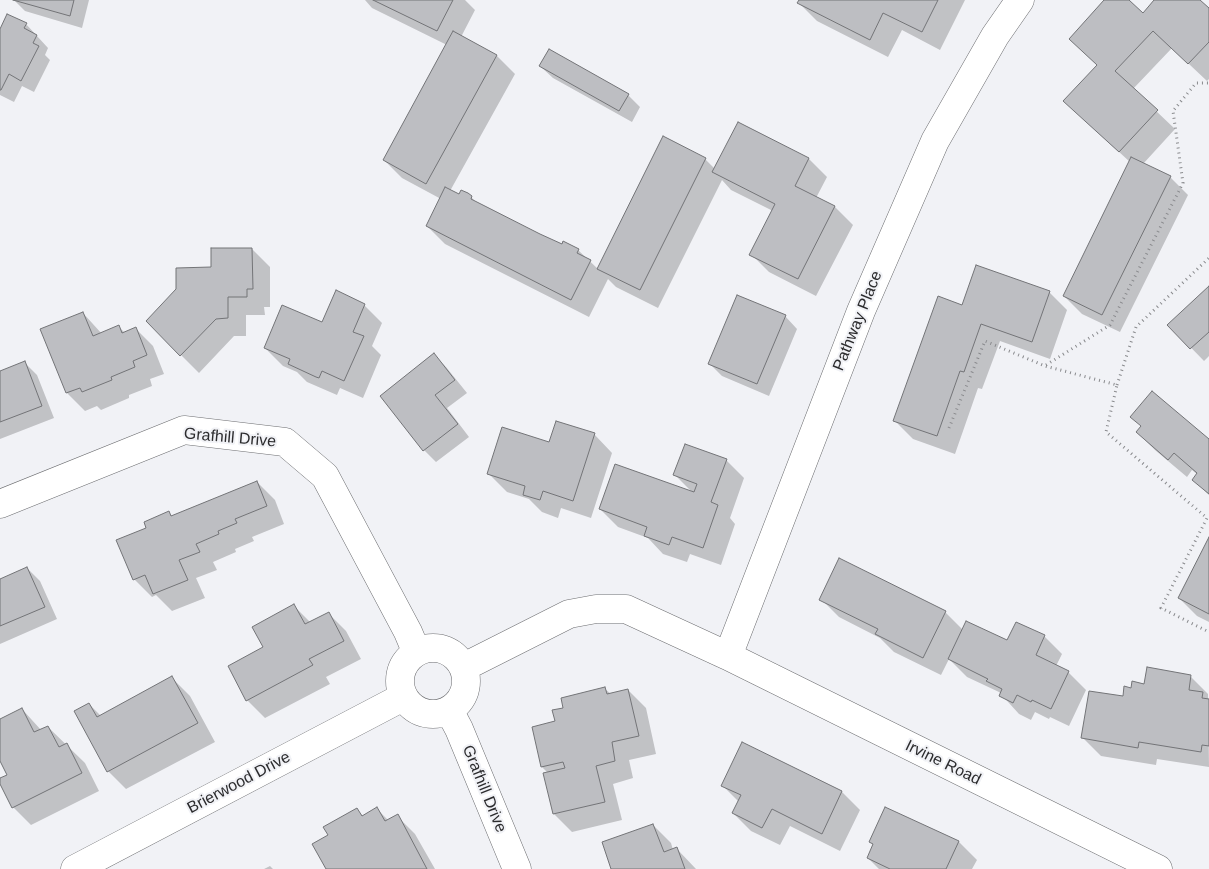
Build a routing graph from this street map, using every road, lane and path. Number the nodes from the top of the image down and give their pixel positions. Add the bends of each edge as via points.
1 (1020, 0) edge
2 (1209, 84) edge
3 (1209, 258) edge
4 (1045, 366) junction
5 (1117, 386) junction
6 (949, 428) dead end
7 (0, 504) edge
8 (1209, 632) edge
9 (416, 651) junction
10 (728, 656) junction
11 (464, 667) junction
12 (403, 697) junction
13 (449, 710) junction
14 (75, 869) edge
15 (517, 869) edge
16 (1158, 869) edge

1 - 10 street, Pathway Place via 995,36 935,141 861,311
2 - 4 path via 1196,83 1173,111 1183,183 1110,325
3 - 5 path via 1136,327
4 - 5 path
4 - 6 path via 985,341
5 - 8 path via 1106,432 1207,518 1162,608
7 - 9 street, Grafhill Drive via 184,430 285,442 325,476
9 - 11 street via 438,648 448,651
9 - 12 street via 402,667 399,677
10 - 11 street, Irvine Road via 626,609 596,609 569,614
10 - 16 street, Irvine Road
11 - 13 street via 466,677 462,696
12 - 13 street via 419,711 429,714
12 - 14 street, Brierwood Drive
13 - 15 street, Grafhill Drive

